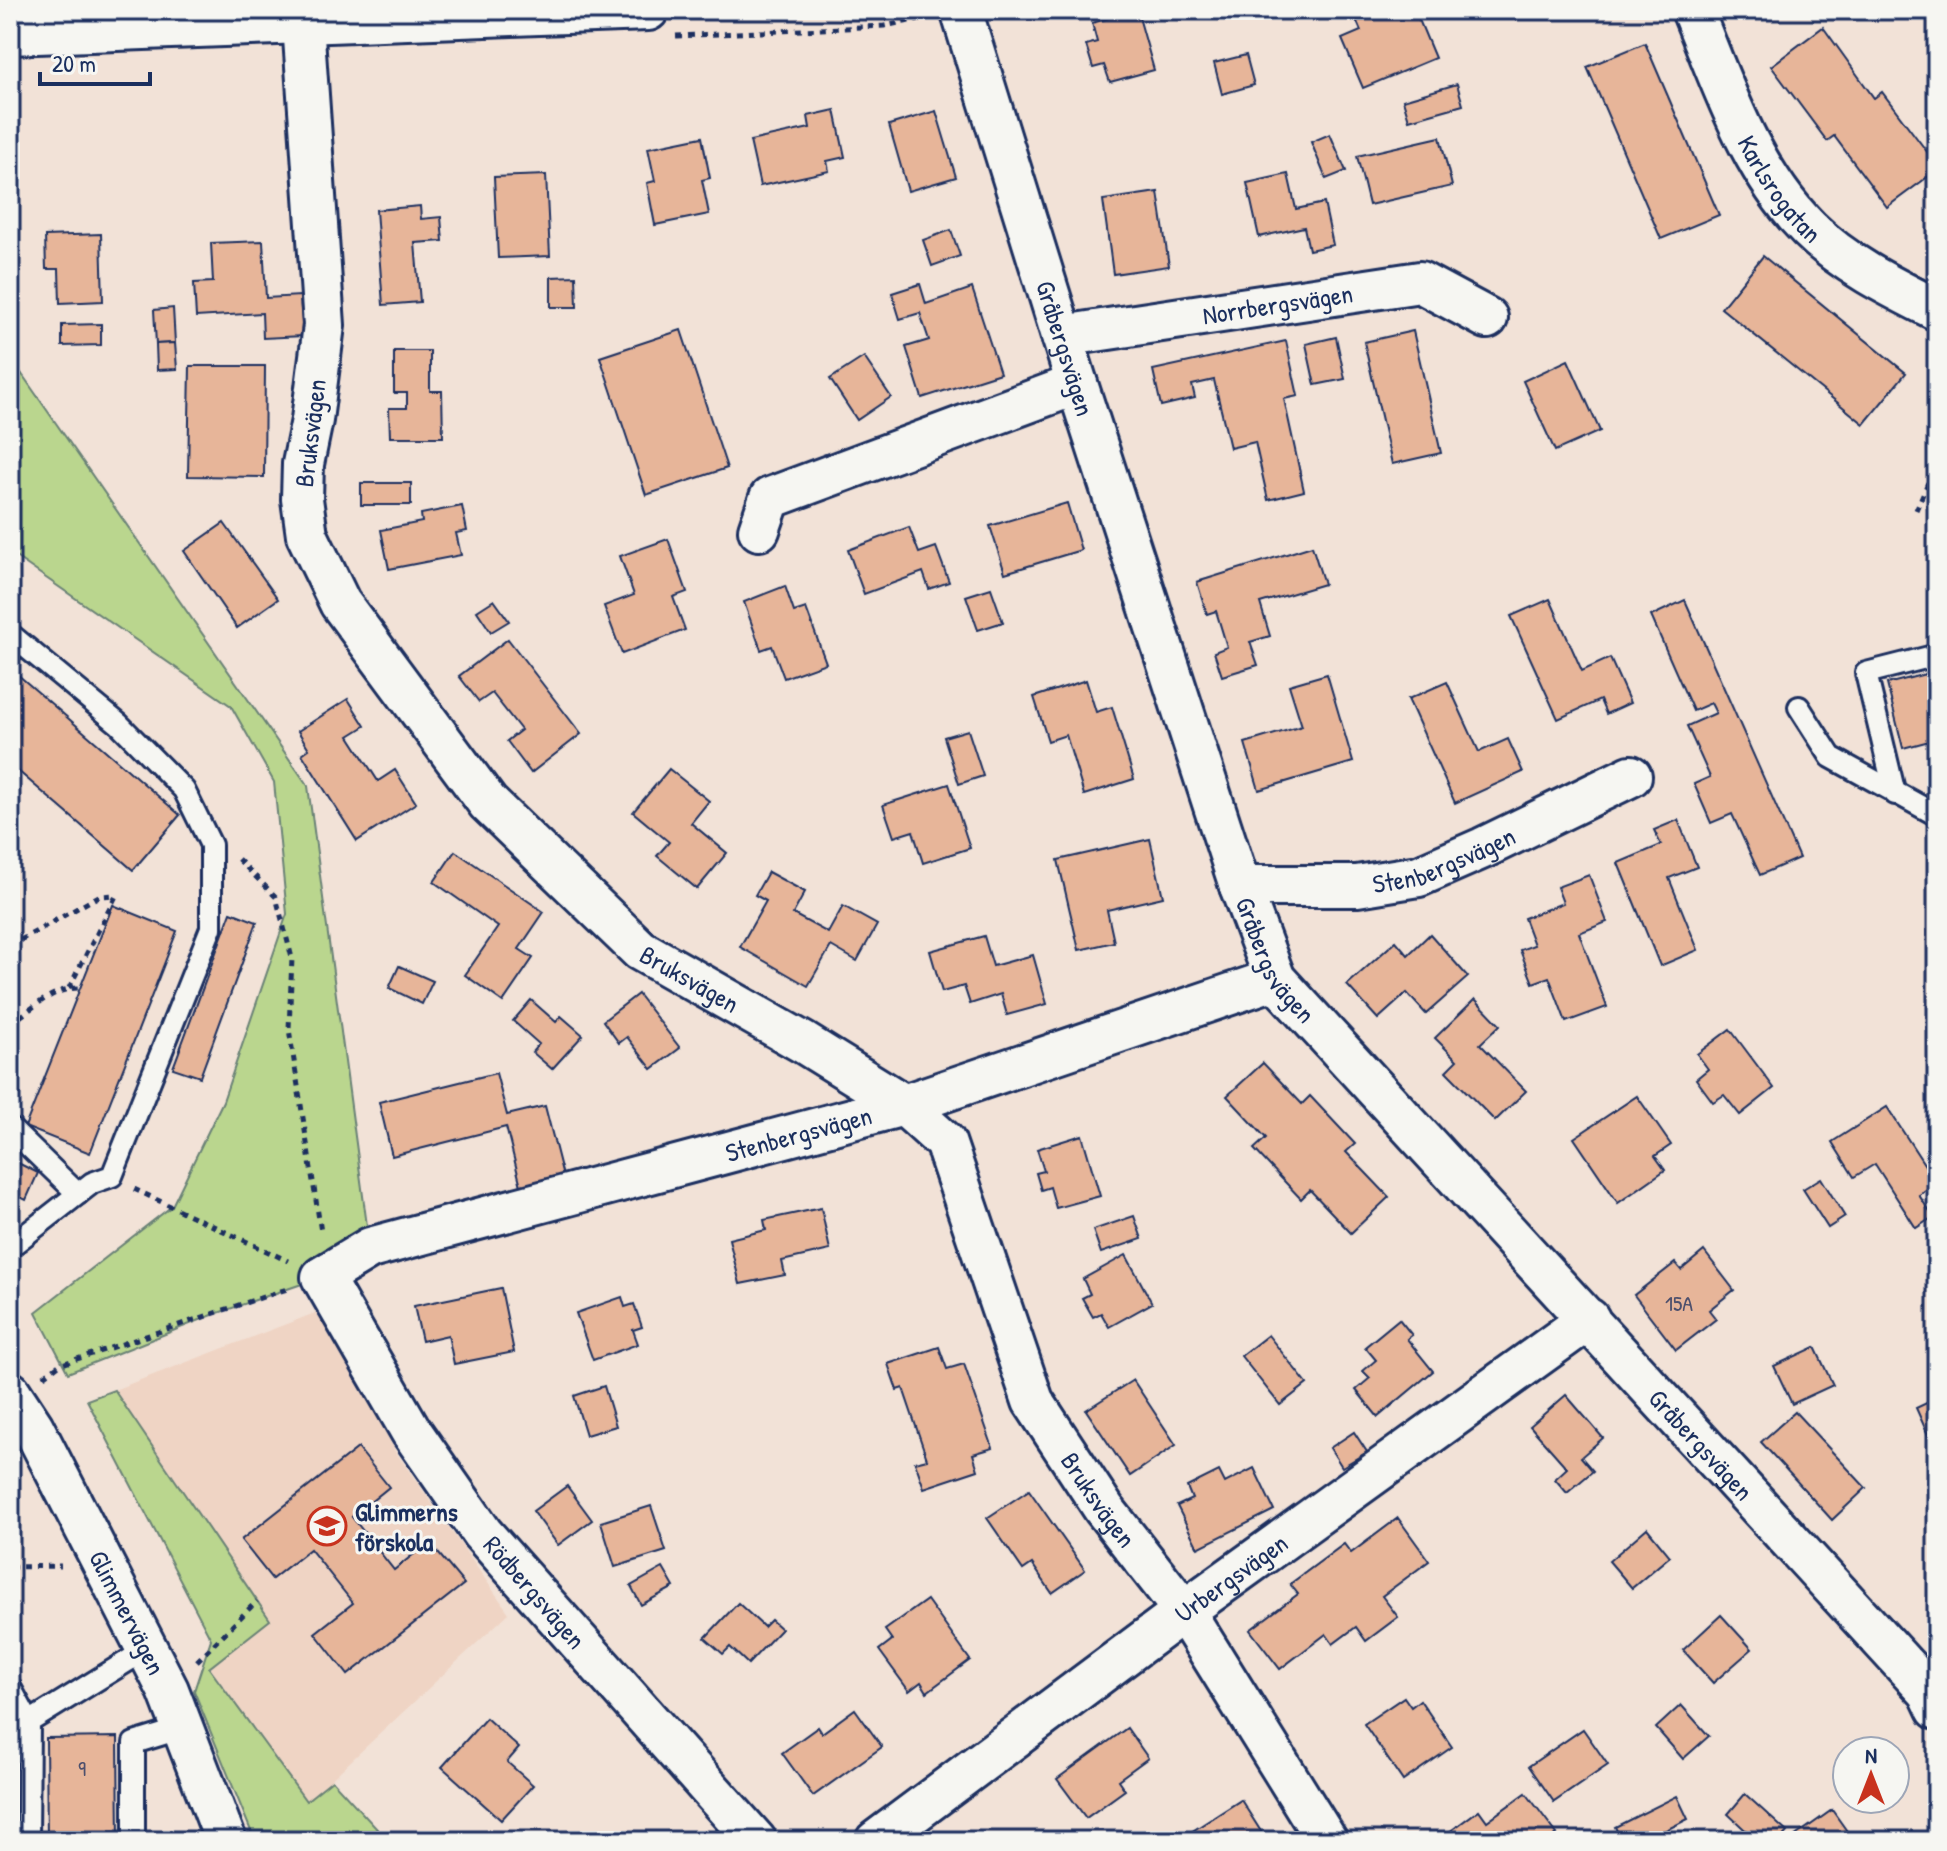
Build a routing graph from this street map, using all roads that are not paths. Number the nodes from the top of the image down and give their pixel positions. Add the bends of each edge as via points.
1 (648, 10) edge
2 (961, 10) edge
3 (1692, 10) edge
4 (600, 11) edge
5 (303, 23) junction
6 (10, 34) edge
7 (1937, 310) edge
8 (1487, 318) dead end
9 (1062, 336) junction
10 (1077, 384) junction
11 (759, 530) dead end
12 (10, 634) edge
13 (1937, 655) edge
14 (1799, 707) dead end
15 (1631, 776) dead end
16 (1895, 794) junction
17 (1937, 812) edge
18 (1240, 886) junction
19 (1275, 979) junction
20 (904, 1105) junction
21 (10, 1128) edge
22 (78, 1194) junction
23 (10, 1247) edge
24 (322, 1277) joint
25 (1589, 1319) junction
26 (12, 1395) edge
27 (1184, 1611) junction
28 (147, 1649) junction
29 (10, 1687) edge
30 (1937, 1709) edge
31 (29, 1722) junction
32 (183, 1728) junction
33 (28, 1841) edge
34 (134, 1841) edge
35 (226, 1841) edge
36 (756, 1841) edge
37 (876, 1841) edge
38 (1327, 1841) edge

1 - 4 street
2 - 9 street, Gråbergsvägen
3 - 7 street, Karlsrogatan via 1744,134 1786,203 1841,255
4 - 5 street
5 - 6 street
5 - 20 street, Bruksvägen via 324,325 302,499 307,535 340,603 488,803 640,950
8 - 9 street, Norrbergsvägen via 1420,282
9 - 10 street, Gråbergsvägen
10 - 11 street via 770,498
10 - 18 street, Gråbergsvägen
12 - 22 lane via 119,724 184,790 211,845 211,928 112,1176
13 - 16 lane via 1866,673
14 - 16 lane via 1831,757
15 - 18 street, Stenbergsvägen via 1419,876 1357,886
16 - 17 lane
18 - 19 street, Gråbergsvägen
19 - 20 street, Stenbergsvägen
19 - 25 street, Gråbergsvägen
20 - 24 street, Stenbergsvägen via 370,1248
20 - 27 street, Bruksvägen via 945,1142 1033,1401 1104,1509
21 - 22 lane
22 - 23 lane
24 - 36 street, Rödbergsvägen via 411,1431 482,1533
25 - 27 street, Urbergsvägen
25 - 30 street, Gråbergsvägen via 1929,1692
26 - 28 street, Glimmervägen
27 - 37 street, Urbergsvägen
27 - 38 street, Bruksvägen
28 - 31 lane
28 - 32 street, Glimmervägen
29 - 31 lane
31 - 33 lane
32 - 34 lane via 134,1743
32 - 35 street, Glimmervägen

